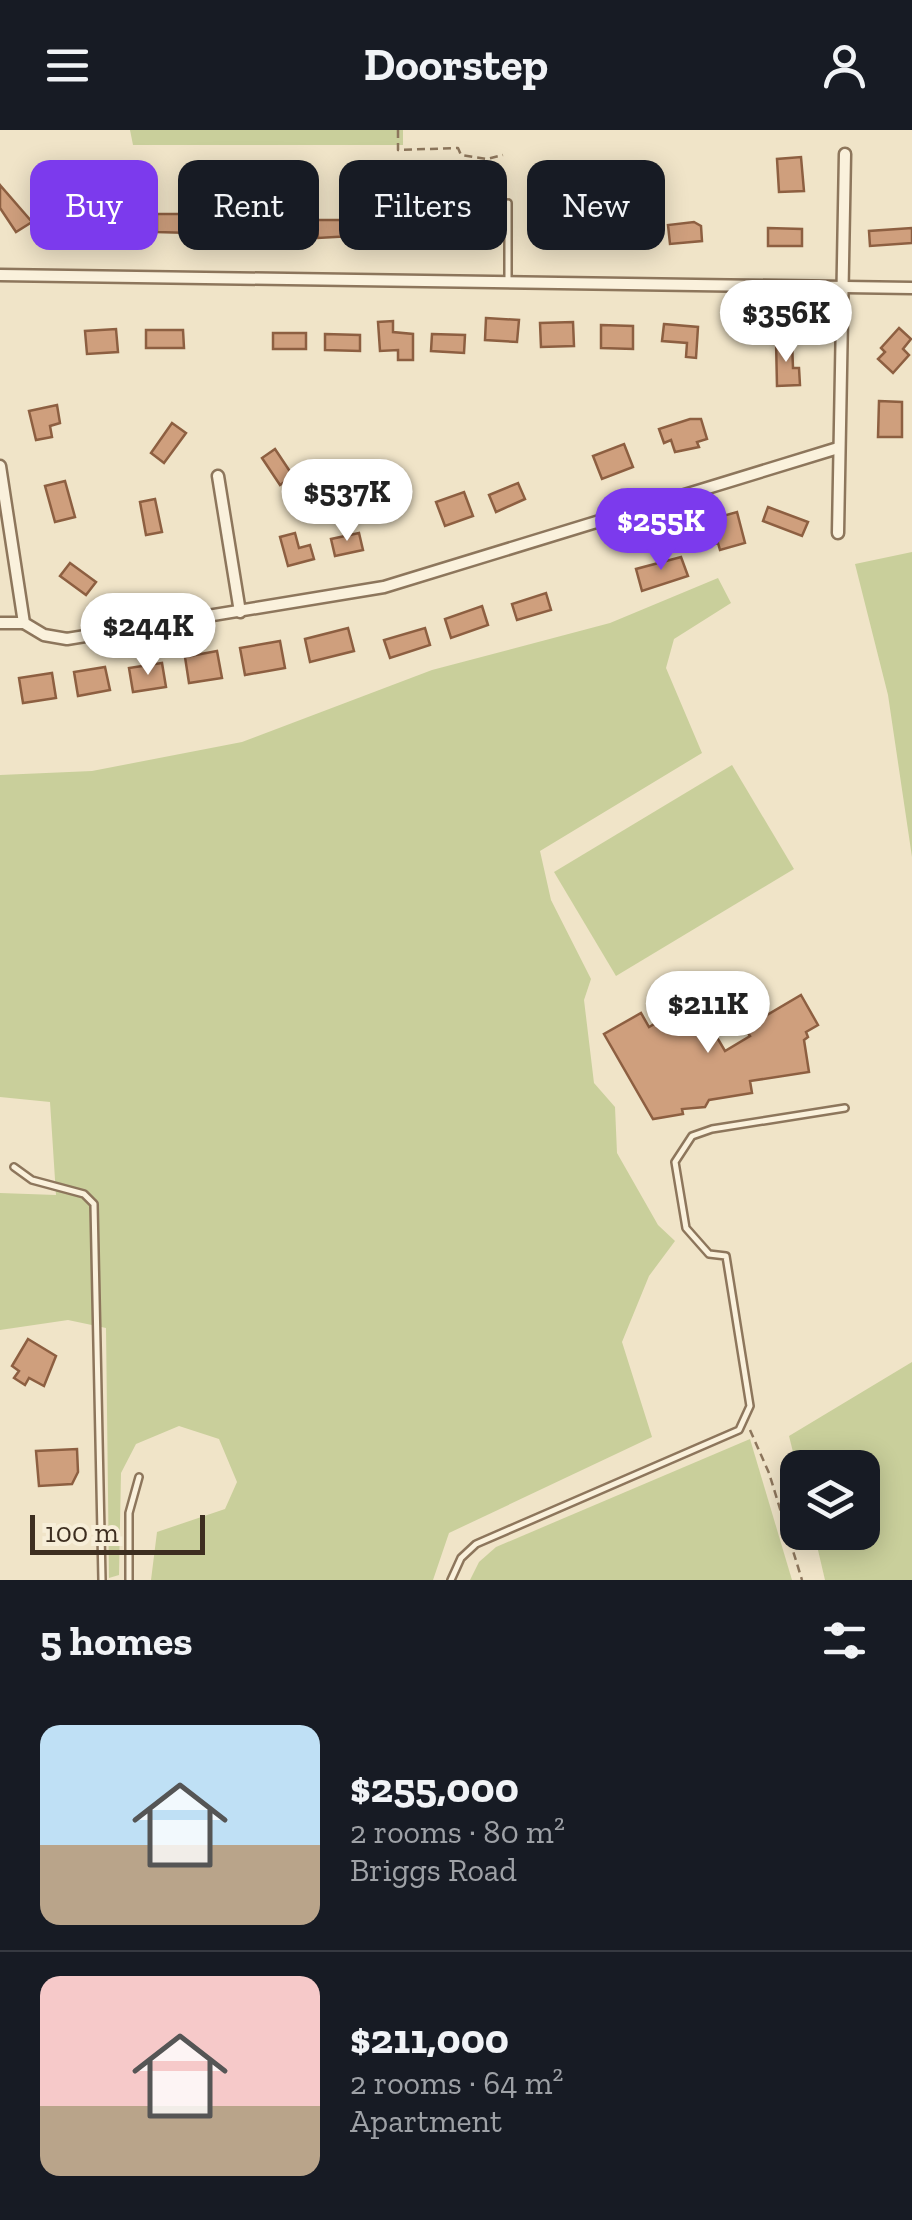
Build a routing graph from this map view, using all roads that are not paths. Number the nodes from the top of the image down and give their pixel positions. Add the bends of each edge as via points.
1 (845, 154) dead end
2 (508, 203) dead end
3 (0, 275) edge
4 (508, 282) junction
5 (841, 288) junction
6 (912, 288) edge
7 (838, 448) junction
8 (0, 466) edge
9 (218, 476) dead end
10 (838, 533) dead end
11 (240, 612) junction
12 (0, 623) edge
13 (24, 623) junction
14 (846, 1108) dead end
15 (14, 1167) dead end
16 (139, 1477) dead end
17 (102, 1580) edge
18 (128, 1580) edge
19 (452, 1580) edge

1 - 5 street
2 - 4 lane
3 - 4 street
4 - 5 street
5 - 6 street
5 - 7 street
7 - 10 street
7 - 11 street via 384,587
8 - 13 street
9 - 11 street
11 - 13 street via 67,639
12 - 13 street
14 - 19 lane via 712,1129 692,1136 675,1162 686,1228 709,1254 726,1256 750,1406 739,1430 476,1544
15 - 17 lane via 94,1204
16 - 18 lane via 130,1513

